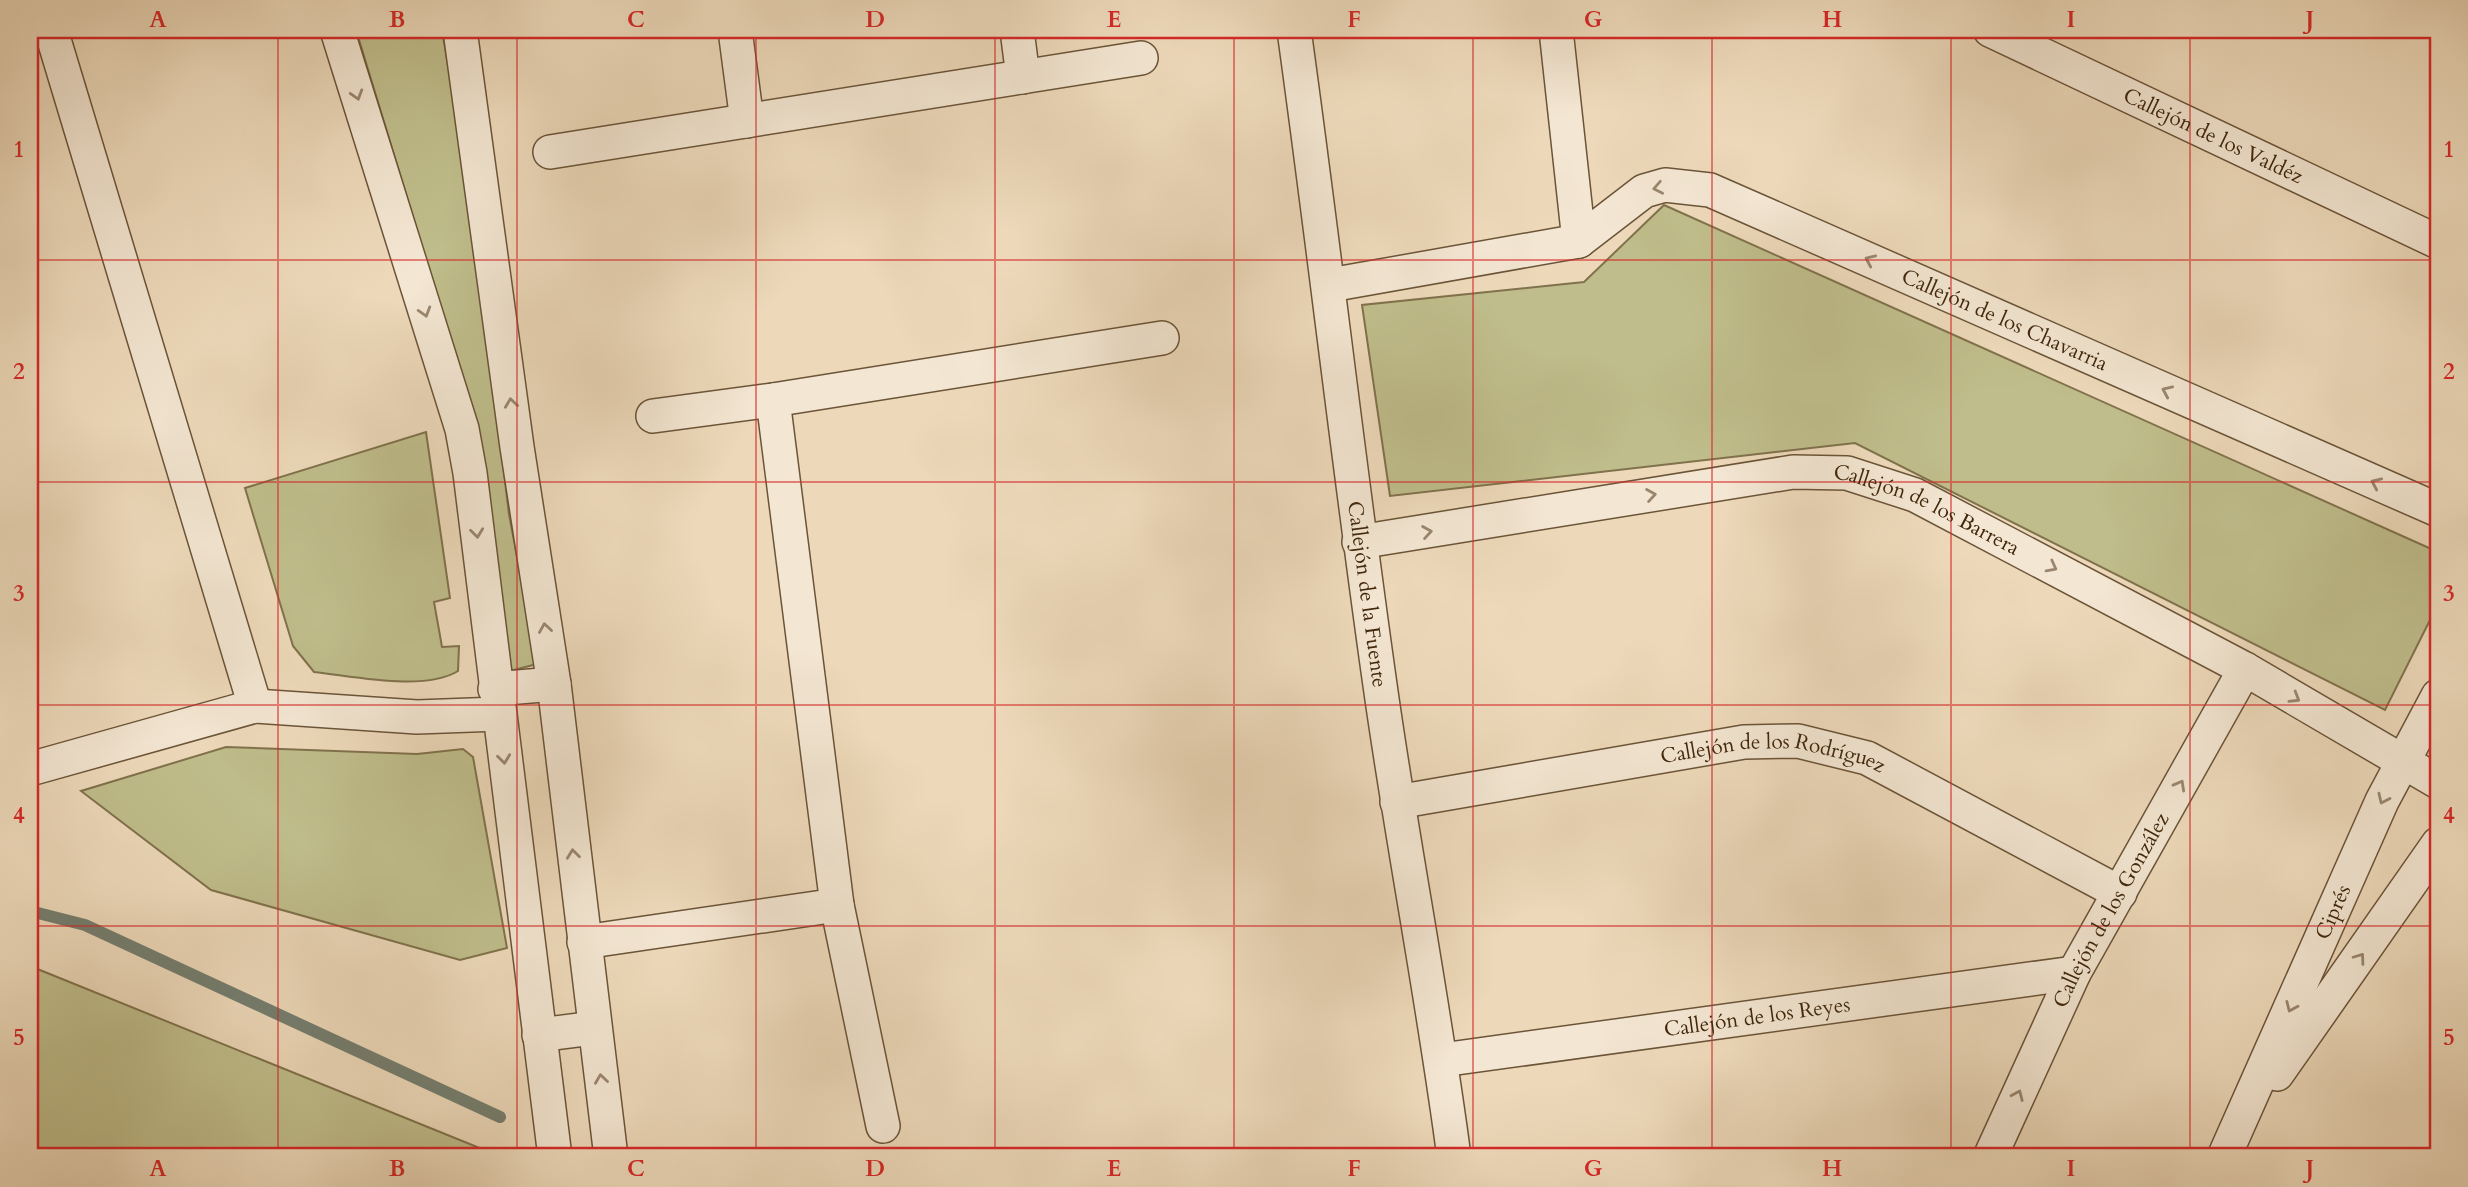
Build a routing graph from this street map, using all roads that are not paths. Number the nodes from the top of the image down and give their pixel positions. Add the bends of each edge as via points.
1 (51, 30) edge
2 (337, 30) edge
3 (460, 30) edge
4 (735, 30) edge
5 (1017, 30) edge
6 (1294, 30) edge
7 (1556, 30) edge
8 (1990, 30) edge
9 (1141, 58) dead end
10 (1023, 77) junction
11 (747, 121) junction
12 (550, 152) dead end
13 (1579, 241) junction
14 (2438, 242) edge
15 (1330, 285) junction
16 (1162, 338) dead end
17 (773, 400) junction
18 (653, 416) dead end
19 (2437, 506) edge
20 (1359, 542) junction
21 (2245, 669) junction
22 (554, 684) junction
23 (2438, 696) edge
24 (497, 701) junction
25 (255, 706) junction
26 (2402, 761) junction
27 (30, 769) edge
28 (2438, 782) edge
29 (1397, 802) junction
30 (2438, 844) edge
31 (2120, 893) junction
32 (837, 905) junction
33 (584, 942) junction
34 (2074, 973) junction
35 (594, 1028) junction
36 (539, 1035) junction
37 (1442, 1060) junction
38 (883, 1126) dead end
39 (2229, 1145) edge
40 (555, 1157) edge
41 (611, 1157) edge
42 (1454, 1157) edge
43 (1990, 1157) edge

1 - 25 street
2 -> 24 street via 461,429
22 -> 3 street
4 - 11 street
5 - 10 street
6 - 15 street, Callejón de la Fuente
7 - 13 street
8 - 14 street, Callejón de los Valdéz
9 - 10 street
10 - 11 street
11 - 12 street
13 - 15 street, Callejón de los Chavarria
19 -> 13 street, Callejón de los Chavarria via 1710,190 1665,185 1644,191
15 - 20 street, Callejón de la Fuente
16 - 17 street
17 - 18 street
17 - 32 street
20 -> 21 street, Callejón de los Barrera via 1793,472 1847,473 1915,495
20 - 29 street, Callejón de la Fuente
21 -> 26 street, Callejón de los Barrera
31 -> 21 street, Callejón de los González
22 - 24 street
33 -> 22 street
23 - 26 street, Ciprés
24 - 25 street via 417,717
24 -> 36 street
25 - 27 street
26 - 28 street, Callejón de los Barrera
26 -> 39 street, Ciprés
29 - 31 street, Callejón de los Rodríguez via 1744,742 1798,741 1867,758
29 - 37 street, Callejón de la Fuente
39 -> 30 street, Ciprés
31 - 34 street, Callejón de los González
32 - 33 street
32 - 38 street
33 - 35 street
34 - 37 street, Callejón de los Reyes
43 -> 34 street, Callejón de los González
35 - 36 street
41 -> 35 street
36 - 40 street
37 - 42 street, Callejón de la Fuente

